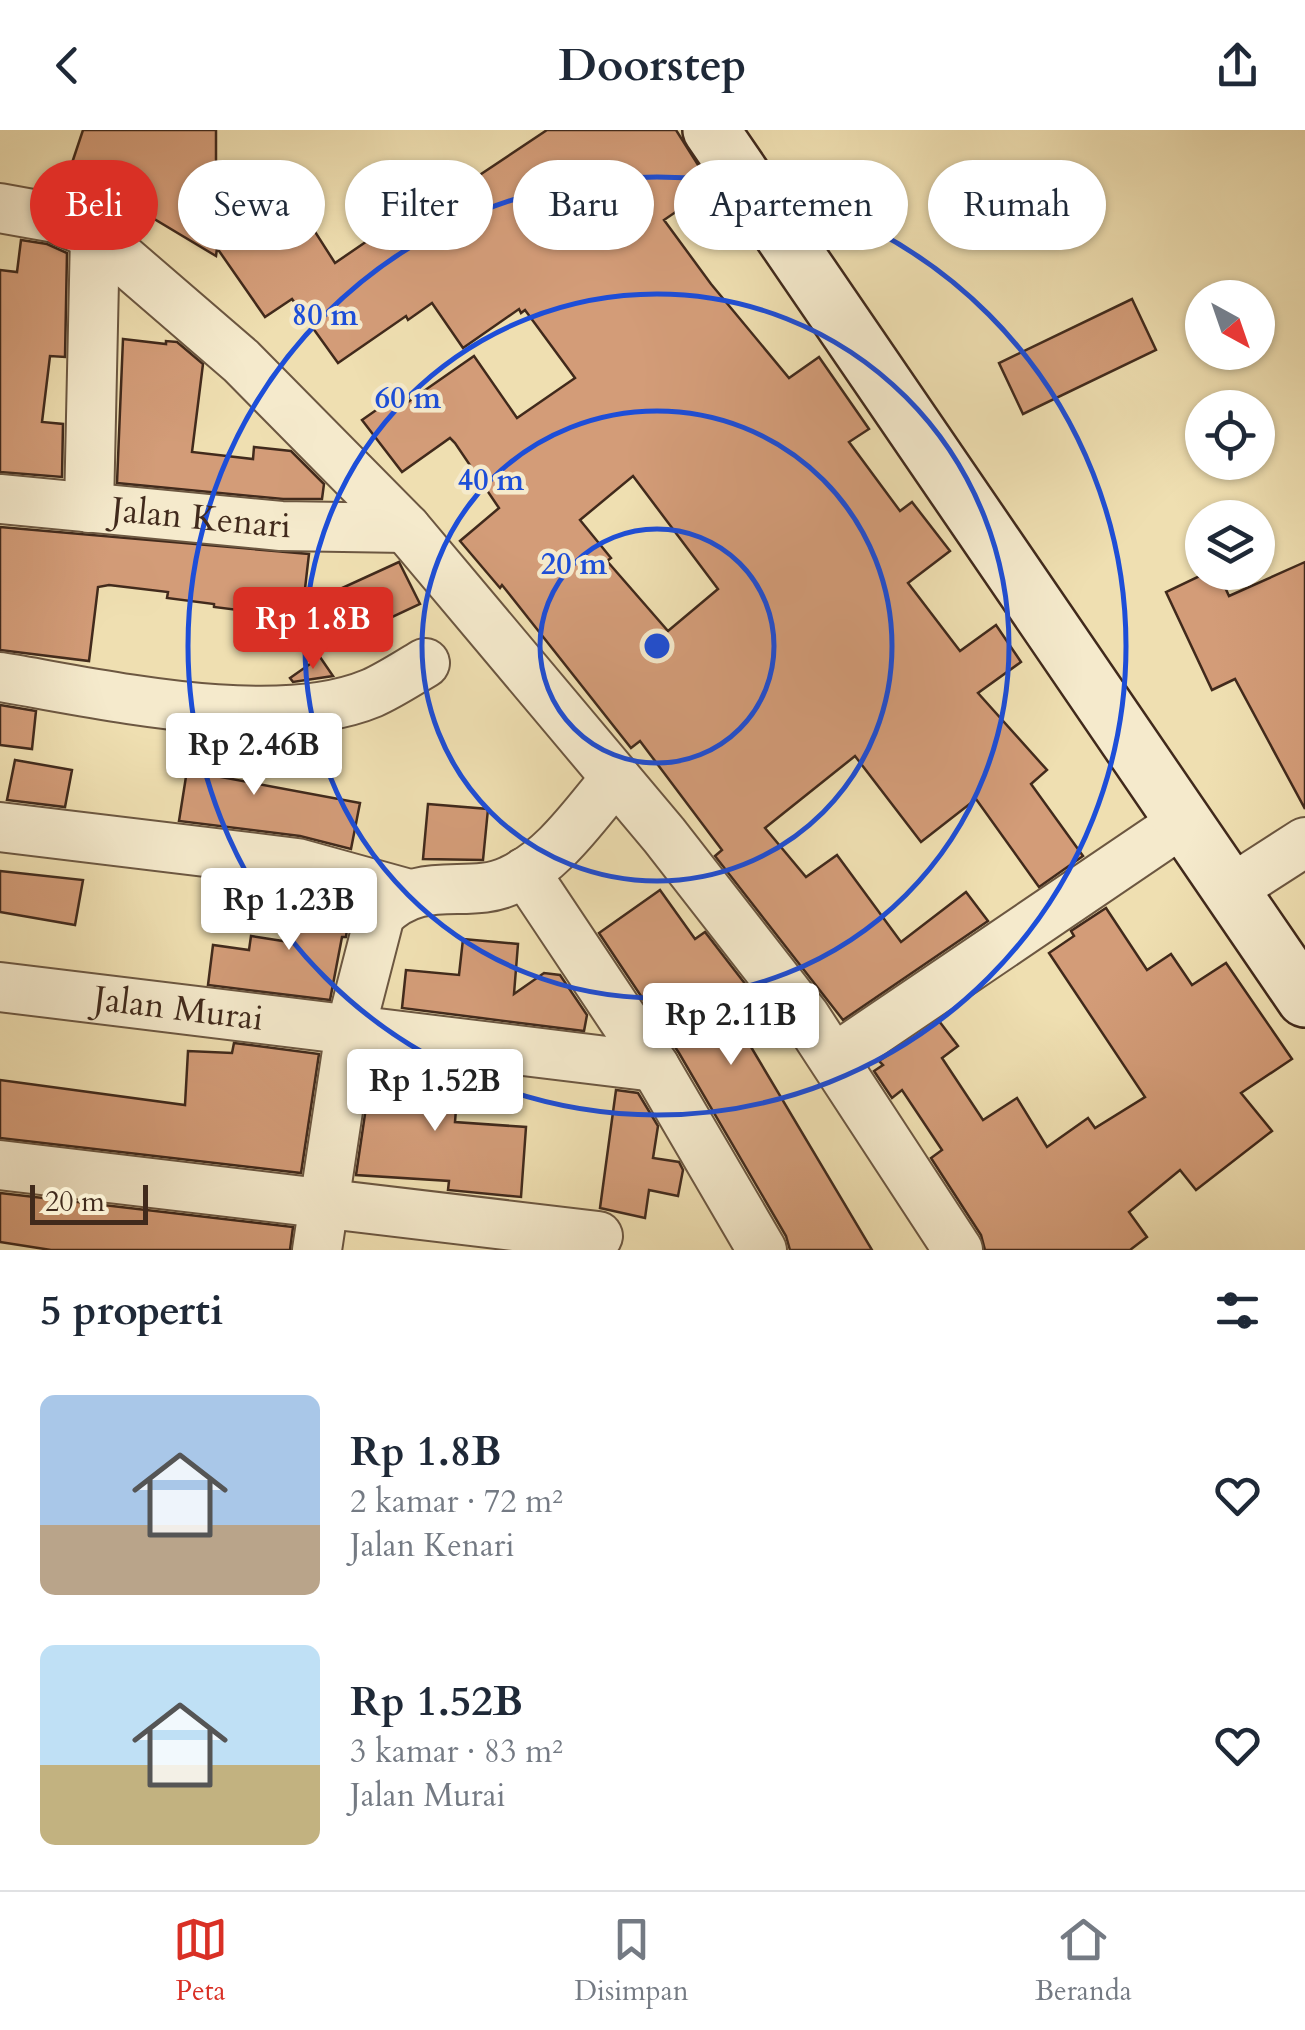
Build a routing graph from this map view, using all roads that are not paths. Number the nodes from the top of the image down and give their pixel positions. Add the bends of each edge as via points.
1 (711, 130) edge
2 (0, 208) edge
3 (30, 213) edge
4 (95, 250) edge
5 (112, 250) edge
6 (0, 499) edge
7 (89, 508) junction
8 (406, 528) junction
9 (425, 662) dead end
10 (0, 677) edge
11 (616, 778) junction
12 (1183, 822) junction
13 (0, 827) edge
14 (1305, 842) edge
15 (525, 872) junction
16 (1232, 889) junction
17 (408, 894) junction
18 (0, 987) edge
19 (1305, 999) edge
20 (350, 1031) junction
21 (835, 1058) junction
22 (654, 1067) junction
23 (0, 1165) edge
24 (322, 1201) junction
25 (598, 1236) dead end
26 (317, 1250) edge
27 (762, 1250) edge
28 (958, 1250) edge

1 - 12 street
2 - 3 street
4 - 7 street
5 - 8 street via 241,361
6 - 7 street, Jalan Kenari
7 - 8 street, Jalan Kenari via 280,526
8 - 11 street
9 - 10 street via 372,693 274,713
11 - 15 street via 560,844
11 - 21 street
12 - 16 street
12 - 21 street
13 - 17 street via 296,863
14 - 16 street
15 - 17 street via 499,885
15 - 22 street
16 - 19 street
17 - 20 street via 376,924
18 - 20 street, Jalan Murai
20 - 22 street, Jalan Murai
20 - 24 street
21 - 28 street
22 - 27 street
23 - 24 street
24 - 25 street
24 - 26 street

